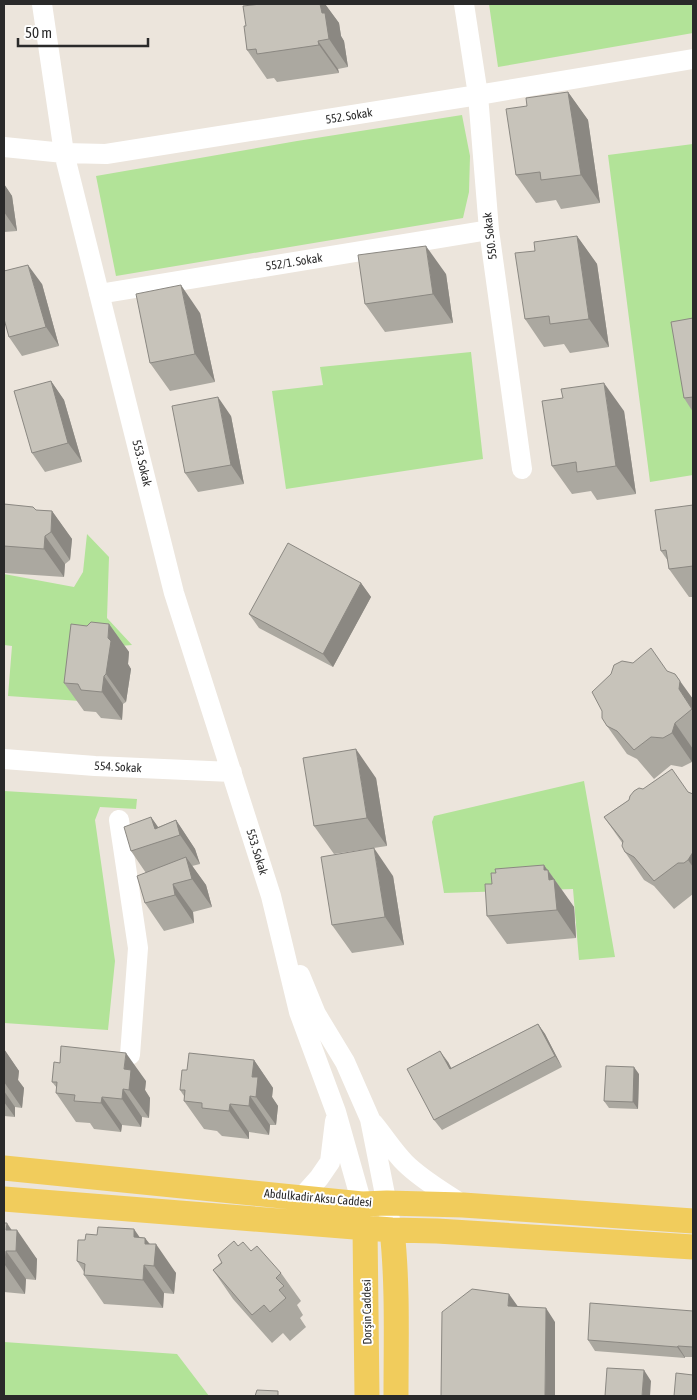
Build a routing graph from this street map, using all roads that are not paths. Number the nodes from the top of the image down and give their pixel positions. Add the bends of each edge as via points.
1 (42, 4) edge
2 (464, 4) edge
3 (693, 59) edge
4 (478, 95) junction
5 (4, 147) edge
6 (64, 153) junction
7 (489, 230) junction
8 (99, 294) junction
9 (522, 468) dead end
10 (4, 759) edge
11 (232, 772) junction
12 (119, 820) dead end
13 (275, 915) junction
14 (130, 1054) dead end
15 (336, 1112) junction
16 (370, 1119) junction
17 (4, 1168) edge
18 (302, 1197) junction
19 (4, 1199) edge
20 (387, 1203) junction
21 (362, 1204) junction
22 (463, 1205) junction
23 (693, 1221) edge
24 (365, 1228) junction
25 (392, 1230) junction
26 (693, 1247) edge
27 (367, 1396) edge
28 (396, 1396) edge

1 - 6 street, 553. Sokak
2 - 4 street, 550. Sokak
3 - 4 street, 552. Sokak
4 - 6 street, 552. Sokak via 106,154
4 - 7 street, 550. Sokak
5 - 6 street, 552. Sokak
6 - 8 street, 553. Sokak
7 - 8 street, 552/1. Sokak
7 - 9 street, 550. Sokak
8 - 11 street, 553. Sokak via 174,593
10 - 11 street, 554. Sokak
11 - 13 street, 553. Sokak
12 - 14 street via 138,948
13 - 15 street via 299,1012
13 - 16 street via 316,1014 345,1062
15 - 18 street via 330,1162
15 - 21 street
16 - 20 street
16 - 22 street via 410,1168
17 - 18 main road, Abdulkadir Aksu Caddesi
18 - 21 main road, Abdulkadir Aksu Caddesi
19 - 24 main road
20 - 21 main road, Abdulkadir Aksu Caddesi
20 - 22 main road, Abdulkadir Aksu Caddesi
20 - 25 street
21 - 24 street
22 - 23 main road, Abdulkadir Aksu Caddesi
24 - 25 main road
24 - 27 main road, Dorşin Caddesi
25 - 26 main road
25 - 28 main road

